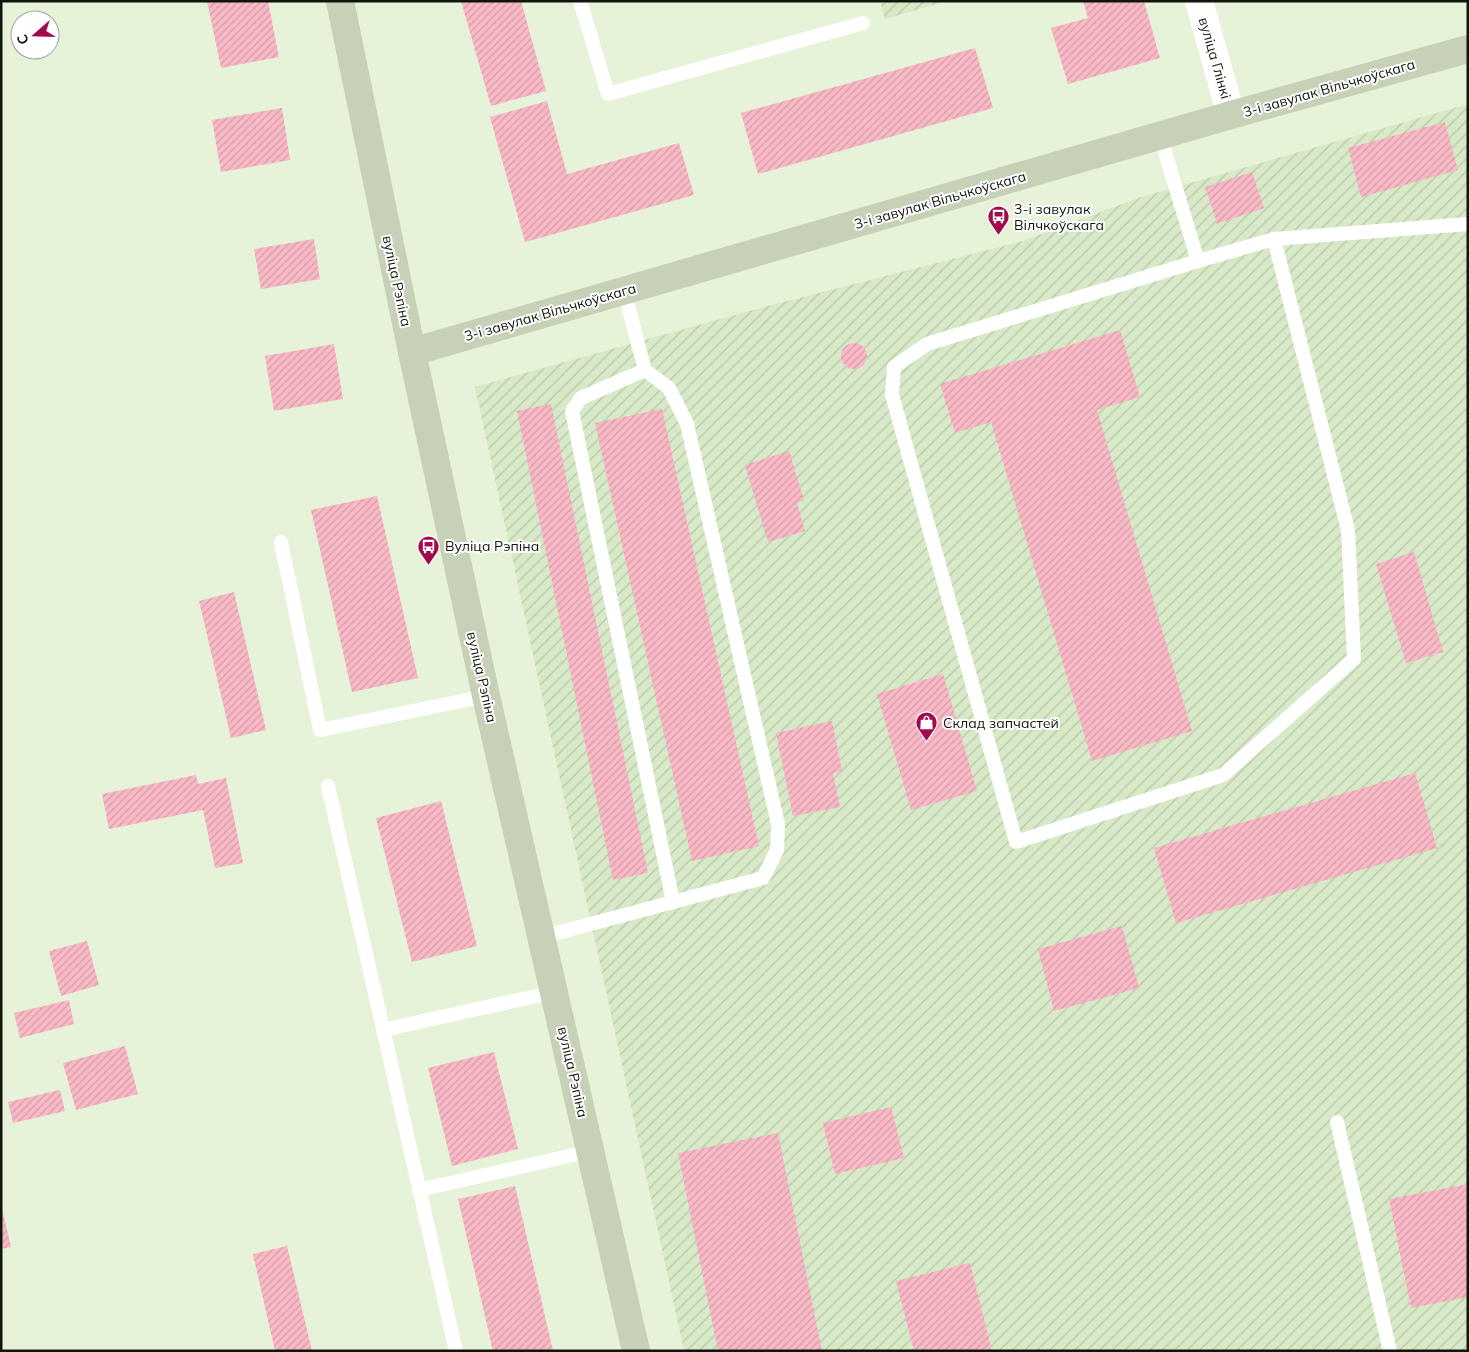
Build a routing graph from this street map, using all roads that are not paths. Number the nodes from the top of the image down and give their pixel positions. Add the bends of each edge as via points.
1 (340, 1) edge
2 (580, 1) edge
3 (1199, 1) edge
4 (863, 23) dead end
5 (1468, 49) edge
6 (1231, 116) junction
7 (1160, 136) junction
8 (1468, 224) edge
9 (1274, 239) junction
10 (1198, 261) junction
11 (624, 291) junction
12 (412, 352) junction
13 (645, 370) junction
14 (281, 542) dead end
15 (486, 696) junction
16 (328, 786) dead end
17 (673, 902) junction
18 (542, 937) junction
19 (554, 992) junction
20 (383, 1030) junction
21 (1337, 1122) dead end
22 (591, 1151) junction
23 (419, 1190) junction
24 (456, 1351) edge
25 (636, 1351) edge
26 (1390, 1351) edge

1 - 12 street, вуліца Рэпіна
2 - 4 lane via 608,94
3 - 6 street, вуліца Глінкі
5 - 6 street, 3-і завулак Вільчкоўскага
6 - 7 street, 3-і завулак Вільчкоўскага
7 - 10 lane
7 - 11 street, 3-і завулак Вільчкоўскага
8 - 9 lane
9 - 10 lane
9 - 10 lane via 1348,530 1354,659 1223,776 1016,842 892,395 894,367 927,344
11 - 12 street, 3-і завулак Вільчкоўскага
11 - 13 lane
12 - 15 street, вуліца Рэпіна
13 - 17 lane via 581,398 572,410
13 - 17 lane via 670,388 687,424 778,824 777,850 763,878
14 - 15 lane via 320,730
15 - 18 street, вуліца Рэпіна
16 - 20 lane
17 - 18 lane
18 - 19 street, вуліца Рэпіна
19 - 20 lane
19 - 22 street, вуліца Рэпіна
20 - 23 lane
21 - 26 lane
22 - 23 lane
22 - 25 street, вуліца Рэпіна
23 - 24 lane

